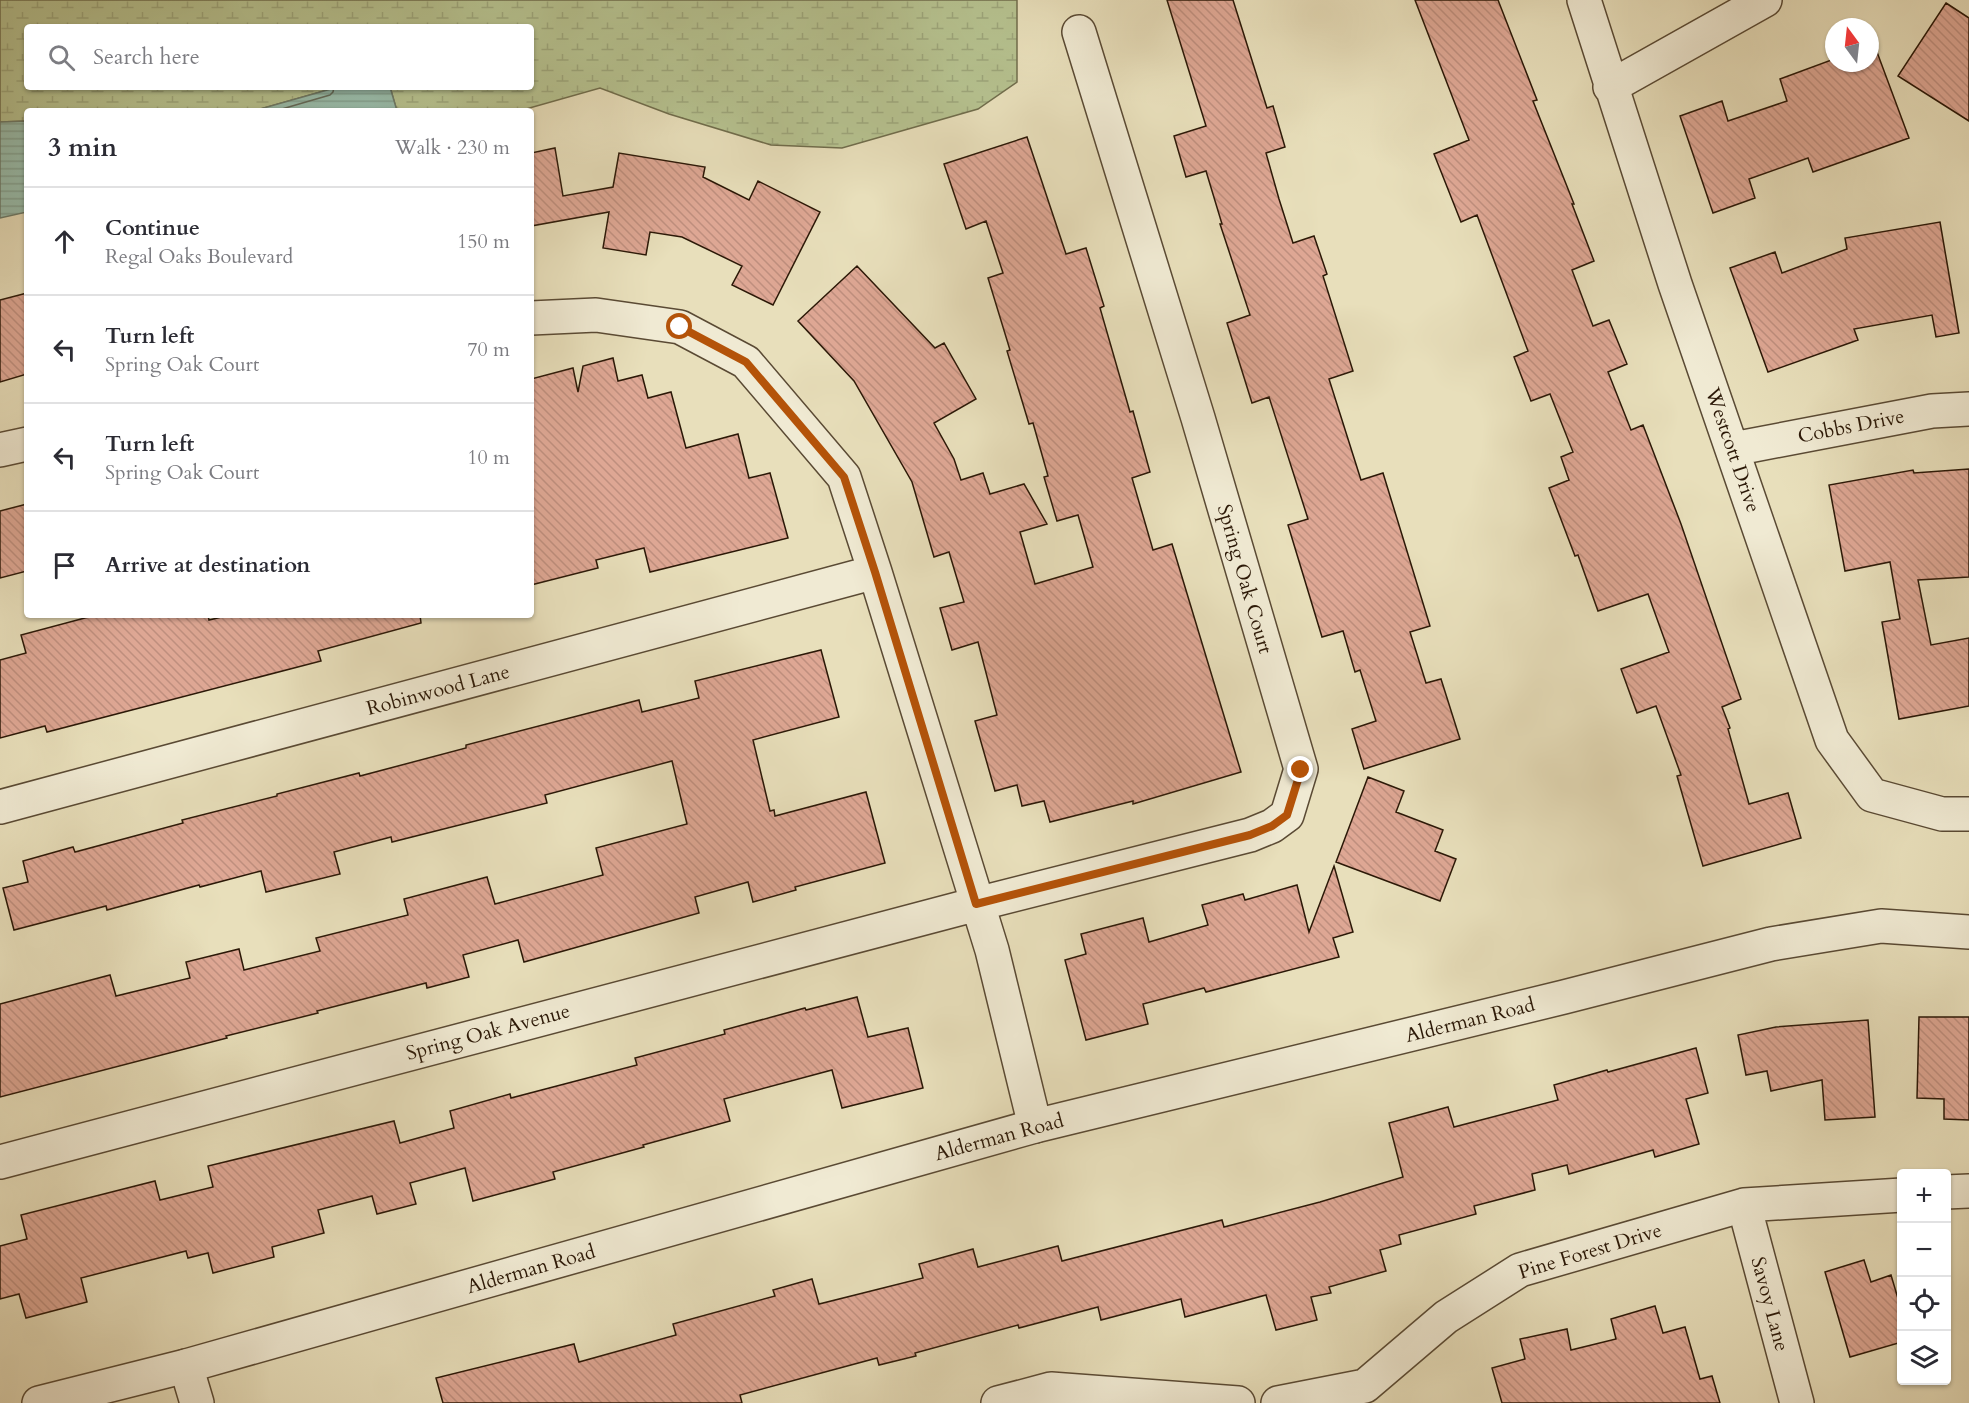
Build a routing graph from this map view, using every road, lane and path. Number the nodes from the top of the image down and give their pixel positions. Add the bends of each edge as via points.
1 (1584, 0) edge
2 (1765, 0) edge
3 (1079, 32) dead end
4 (1610, 87) junction
5 (534, 318) edge
6 (1969, 409) edge
7 (24, 445) edge
8 (1733, 449) junction
9 (0, 450) edge
10 (875, 572) junction
11 (0, 807) edge
12 (1969, 814) edge
13 (976, 904) junction
14 (1969, 932) edge
15 (1035, 1126) junction
16 (0, 1162) edge
17 (1969, 1191) edge
18 (1951, 1192) edge
19 (1897, 1195) edge
20 (1744, 1205) junction
21 (186, 1366) junction
22 (39, 1403) edge
23 (197, 1403) edge
24 (998, 1403) edge
25 (1238, 1403) edge
26 (1278, 1403) edge
27 (1797, 1403) edge

1 - 4 street, Westcott Drive
2 - 4 street
3 - 13 street, Spring Oak Court via 1301,770 1287,815 1272,826 1250,835
4 - 8 street, Westcott Drive
5 - 10 street via 596,315 680,327 746,362 844,477
6 - 8 street, Cobbs Drive via 1932,411
7 - 9 street
8 - 12 street, Westcott Drive via 1832,740 1872,795 1942,814
10 - 11 street, Robinwood Lane
10 - 13 street
13 - 15 street via 992,950
13 - 16 street, Spring Oak Avenue
14 - 15 street, Alderman Road via 1881,926 1771,944
15 - 21 street, Alderman Road
17 - 18 street
19 - 20 street, Pine Forest Drive
20 - 26 street, Pine Forest Drive via 1520,1270 1446,1317 1365,1386
20 - 27 street, Savoy Lane
21 - 22 street, Alderman Road
21 - 23 street
24 - 25 street via 1052,1389

